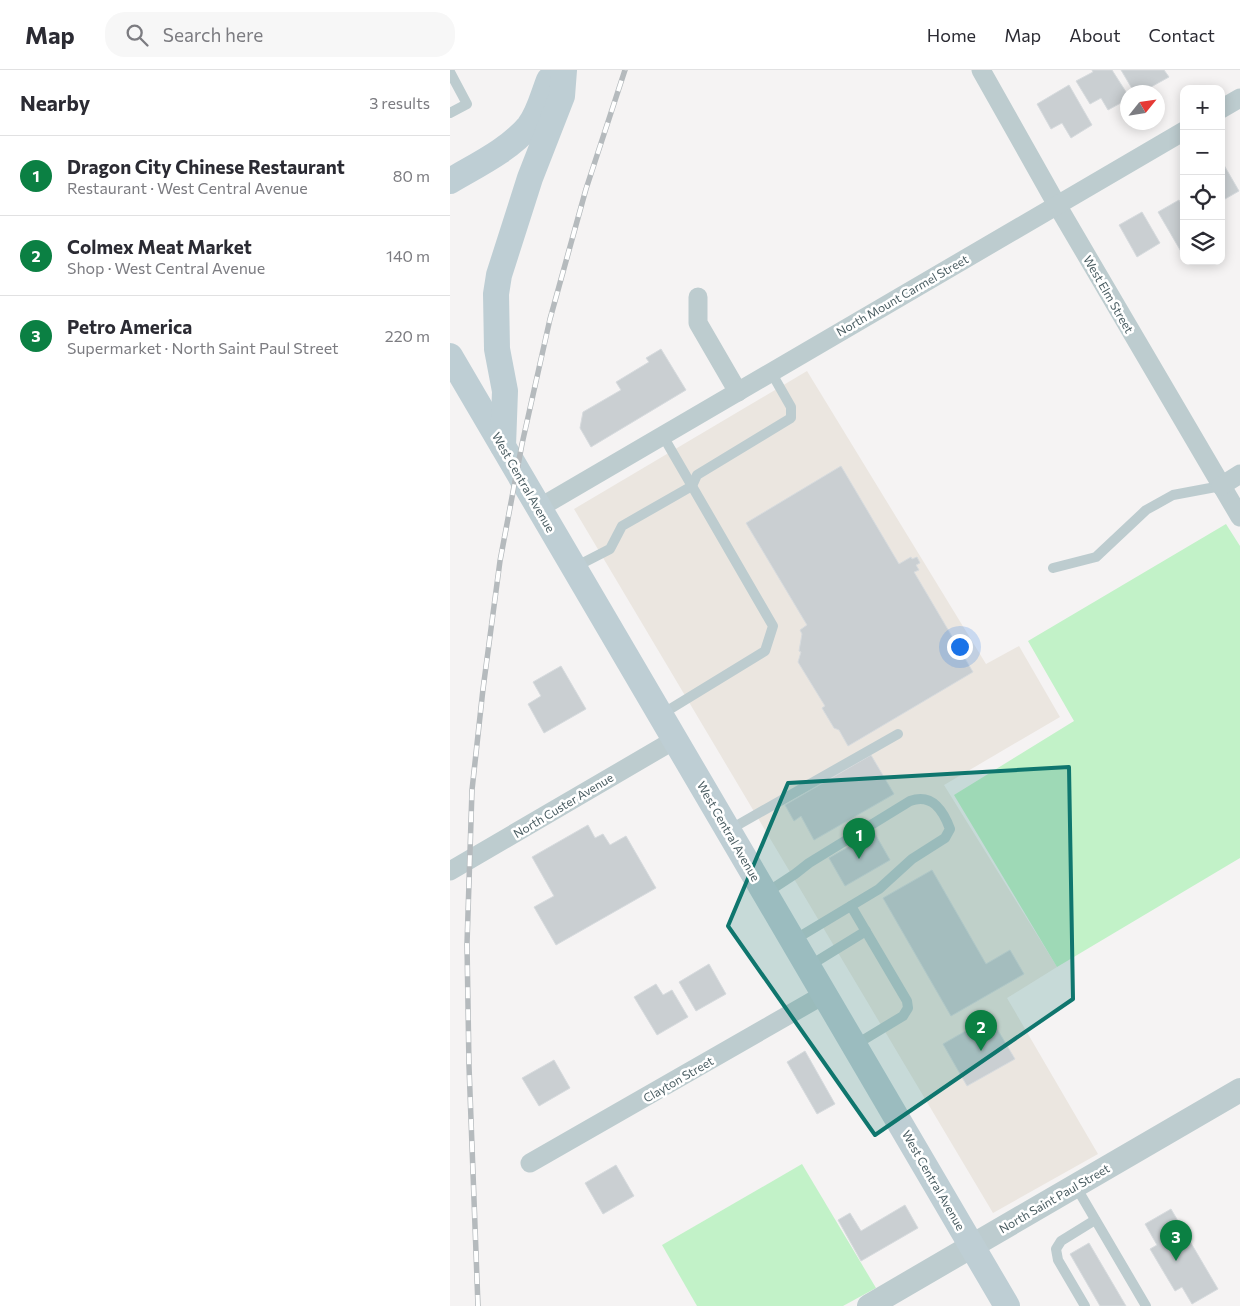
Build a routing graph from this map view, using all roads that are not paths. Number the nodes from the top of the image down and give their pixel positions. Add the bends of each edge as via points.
1 (553, 70) edge
2 (564, 70) edge
3 (981, 70) edge
4 (450, 72) edge
5 (1240, 98) edge
6 (1225, 107) edge
7 (450, 113) edge
8 (1180, 133) edge
9 (450, 181) edge
10 (1057, 205) junction
11 (698, 297) dead end
12 (450, 356) edge
13 (771, 372) junction
14 (738, 392) junction
15 (663, 436) junction
16 (503, 446) junction
17 (1240, 474) edge
18 (692, 486) junction
19 (1221, 486) junction
20 (539, 508) junction
21 (1240, 517) edge
22 (574, 567) junction
23 (1053, 568) dead end
24 (661, 714) junction
25 (898, 734) dead end
26 (676, 739) junction
27 (729, 830) junction
28 (450, 872) edge
29 (766, 893) junction
30 (851, 906) junction
31 (866, 932) junction
32 (794, 940) junction
33 (809, 966) junction
34 (826, 994) junction
35 (855, 1045) junction
36 (1240, 1090) edge
37 (530, 1163) dead end
38 (1075, 1185) junction
39 (1095, 1220) junction
40 (972, 1245) junction
41 (869, 1306) edge
42 (1007, 1306) edge
43 (1085, 1306) edge
44 (1146, 1306) edge

1 - 9 main road via 528,126 500,151
2 - 16 main road via 562,96 527,186 496,294 497,349 505,391
3 - 10 street, West Elm Street
4 - 7 lane via 467,104
5 - 6 street
8 - 10 street, North Mount Carmel Street
10 - 13 street, North Mount Carmel Street
10 - 19 street, West Elm Street
11 - 14 street via 698,323
12 - 16 main road, West Central Avenue
13 - 14 street, North Mount Carmel Street
13 - 18 lane via 791,407 791,418 698,475
14 - 15 street, North Mount Carmel Street
15 - 18 lane
15 - 20 street, North Mount Carmel Street
16 - 20 main road, West Central Avenue
17 - 19 street
18 - 22 lane via 622,526 610,548
18 - 24 lane via 773,626 765,652
19 - 21 street, West Elm Street
19 - 23 lane via 1174,495 1146,510 1096,557
20 - 22 main road, West Central Avenue
22 - 24 main road, West Central Avenue
24 - 26 main road, West Central Avenue
25 - 27 lane
26 - 27 main road, West Central Avenue
26 - 28 street, North Custer Avenue
27 - 29 main road, West Central Avenue
29 - 30 lane via 910,801 920,797 938,807 950,829 945,838 912,859 879,889
29 - 32 main road, West Central Avenue
30 - 31 lane
30 - 32 lane
31 - 33 lane
31 - 35 lane via 907,1001 908,1008 903,1016
32 - 33 main road, West Central Avenue
33 - 34 main road, West Central Avenue
34 - 35 main road, West Central Avenue
34 - 37 street, Clayton Street
35 - 40 main road, West Central Avenue
36 - 38 street, North Saint Paul Street
38 - 39 lane
38 - 40 street, North Saint Paul Street
39 - 43 lane via 1061,1241 1056,1249 1058,1260
39 - 44 lane
40 - 41 street, North Saint Paul Street
40 - 42 main road, West Central Avenue

